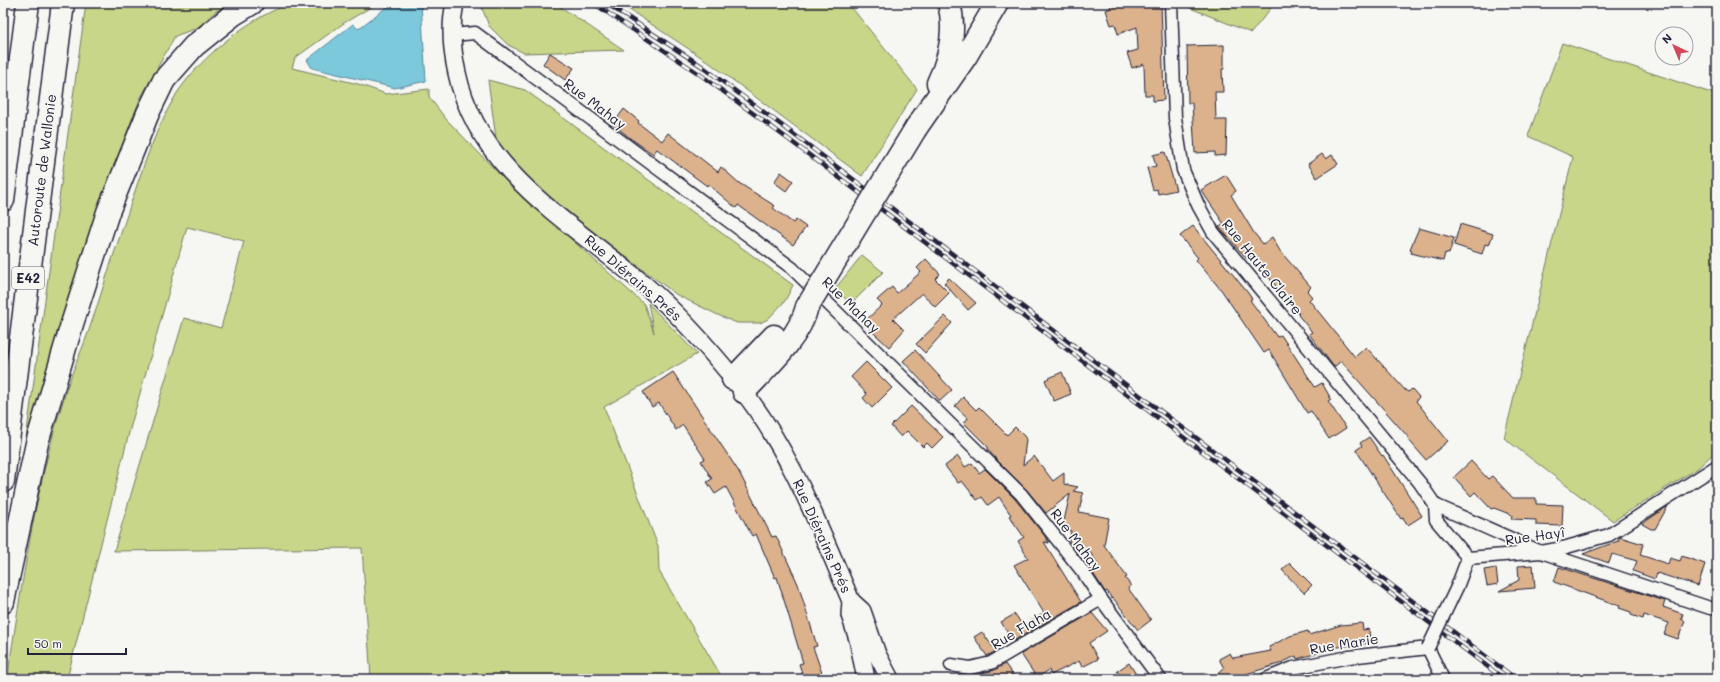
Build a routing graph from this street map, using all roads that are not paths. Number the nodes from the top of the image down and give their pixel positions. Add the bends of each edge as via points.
1 (28, 3) edge
2 (63, 3) edge
3 (252, 3) edge
4 (455, 3) edge
5 (948, 3) edge
6 (997, 3) edge
7 (1171, 3) edge
8 (452, 34) junction
9 (918, 125) junction
10 (3, 200) edge
11 (739, 385) junction
12 (1717, 466) edge
13 (3, 481) edge
14 (1435, 505) junction
15 (1541, 552) junction
16 (1468, 558) junction
17 (1101, 599) junction
18 (851, 601) junction
19 (3, 602) edge
20 (1717, 608) edge
21 (1428, 648) junction
22 (951, 665) dead end
23 (866, 679) edge
24 (890, 679) edge
25 (1160, 679) edge
26 (1266, 679) edge
27 (1443, 679) edge

1 - 10 highway
2 - 13 highway, Autoroute de Wallonie / E42
3 - 19 highway via 194,46 164,80 148,113 108,212 72,324 37,443
4 - 8 main road, Rue Diérains Prés
5 - 9 highway via 952,16 951,46 946,68
6 - 9 highway via 966,56
7 - 14 street, Rue Haute Claire via 1175,118 1183,170 1198,205 1213,232 1420,483
8 - 11 main road, Rue Diérains Prés via 459,84 467,107 481,136 503,166 551,210 647,287 694,333
8 - 17 street, Rue Mahay via 475,33 792,268 1021,494 1062,544
9 - 11 highway, bridge via 802,313
11 - 18 main road, Rue Diérains Prés via 772,430 789,461
12 - 15 street, Rue Hayî via 1609,535
14 - 15 street
14 - 16 street via 1436,520
15 - 16 street, Rue Hayî
15 - 20 street via 1710,608
16 - 21 street, bridge
17 - 22 street, Rue Flaha via 991,663 970,668
17 - 25 street, Rue Mahay
18 - 23 main road, Rue Diérains Prés via 850,615
18 - 24 main road, Rue Diérains Prés via 862,611 877,654
21 - 26 street, Rue Marie via 1349,657 1293,668
21 - 27 street

